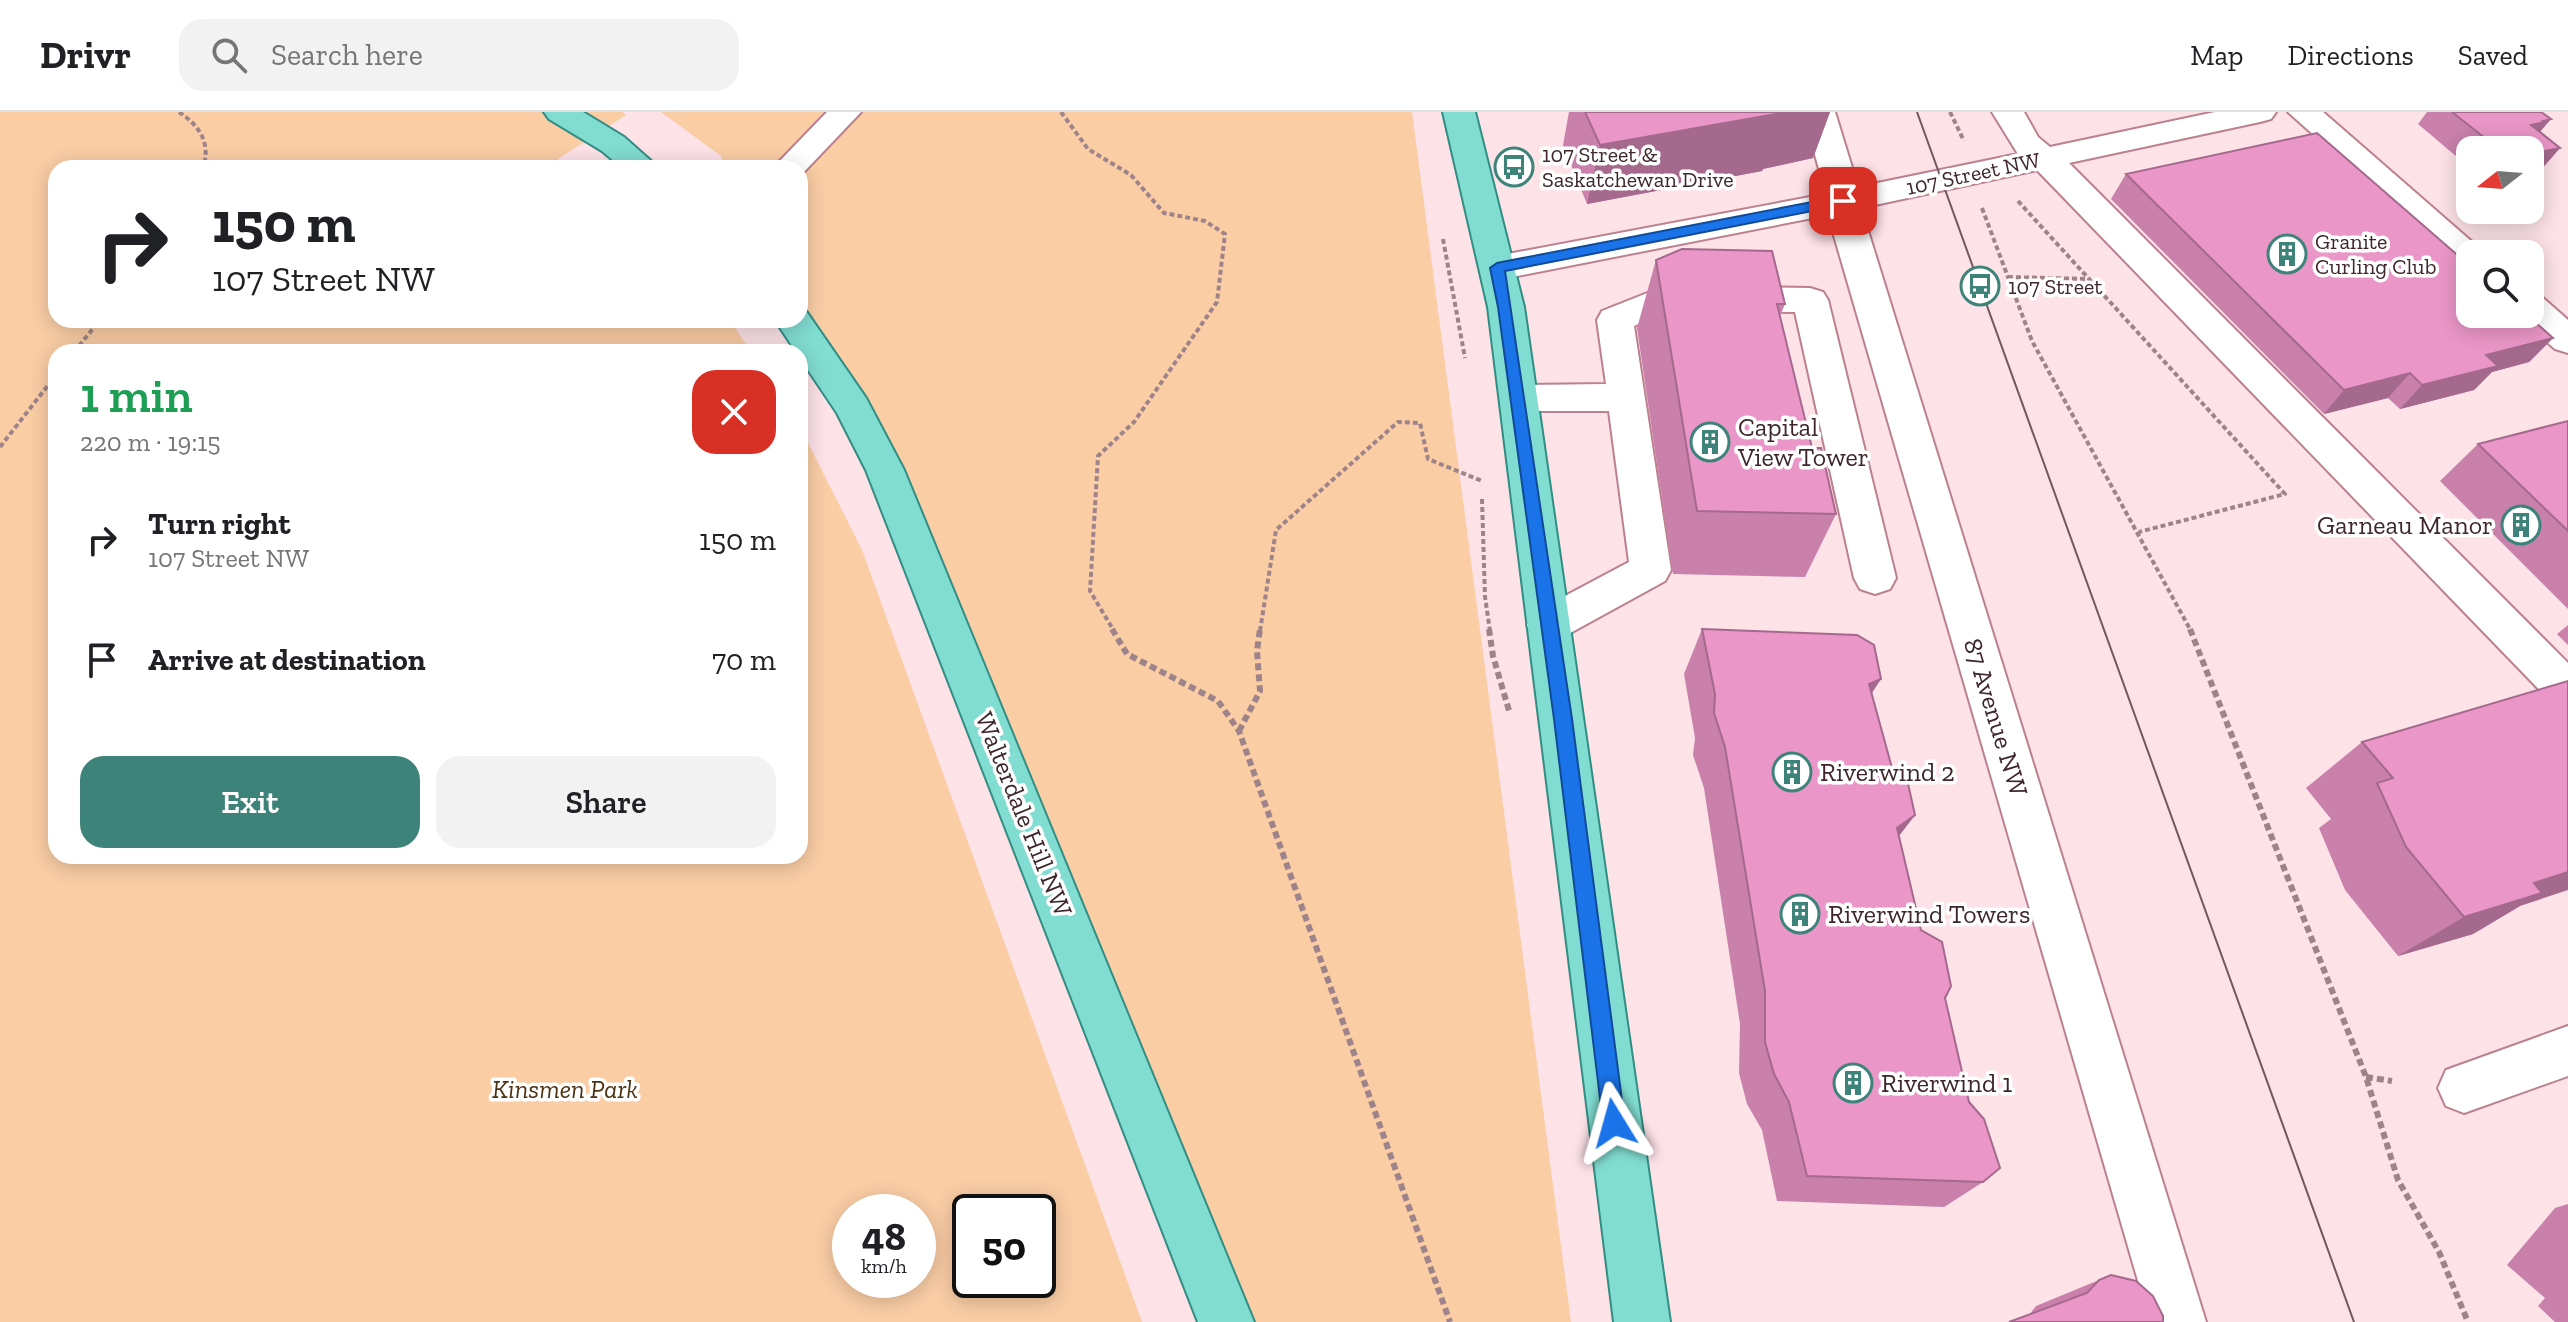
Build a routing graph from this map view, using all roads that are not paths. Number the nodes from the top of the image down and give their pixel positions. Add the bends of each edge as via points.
1 (560, 112) edge
2 (845, 112) edge
3 (1459, 112) edge
4 (1819, 112) edge
5 (2008, 112) edge
6 (2260, 112) edge
7 (2304, 112) edge
8 (2043, 158) junction
9 (633, 160) edge
10 (797, 160) edge
11 (1843, 201) junction
12 (2456, 244) edge
13 (1497, 268) junction
14 (2544, 319) edge
15 (798, 328) edge
16 (2568, 340) edge
17 (1627, 397) junction
18 (1519, 398) junction
19 (1875, 578) dead end
20 (1548, 625) junction
21 (2568, 691) edge
22 (2568, 1051) edge
23 (2464, 1088) dead end
24 (1226, 1322) edge
25 (1642, 1322) edge
26 (2178, 1322) edge

1 - 9 main road
2 - 10 street
3 - 13 main road
4 - 11 street, 87 Avenue NW
5 - 8 street via 2025,143
6 - 8 street, 107 Street NW
7 - 12 street
8 - 11 street, 107 Street NW
8 - 21 street
11 - 13 street, 107 Street NW
11 - 26 street, 87 Avenue NW
13 - 18 main road
14 - 16 street
15 - 24 main road, Walterdale Hill NW via 853,408 891,484
17 - 18 street
17 - 19 street via 1615,320 1665,298 1810,300
17 - 20 street via 1651,570
18 - 20 main road
20 - 25 main road
22 - 23 street

